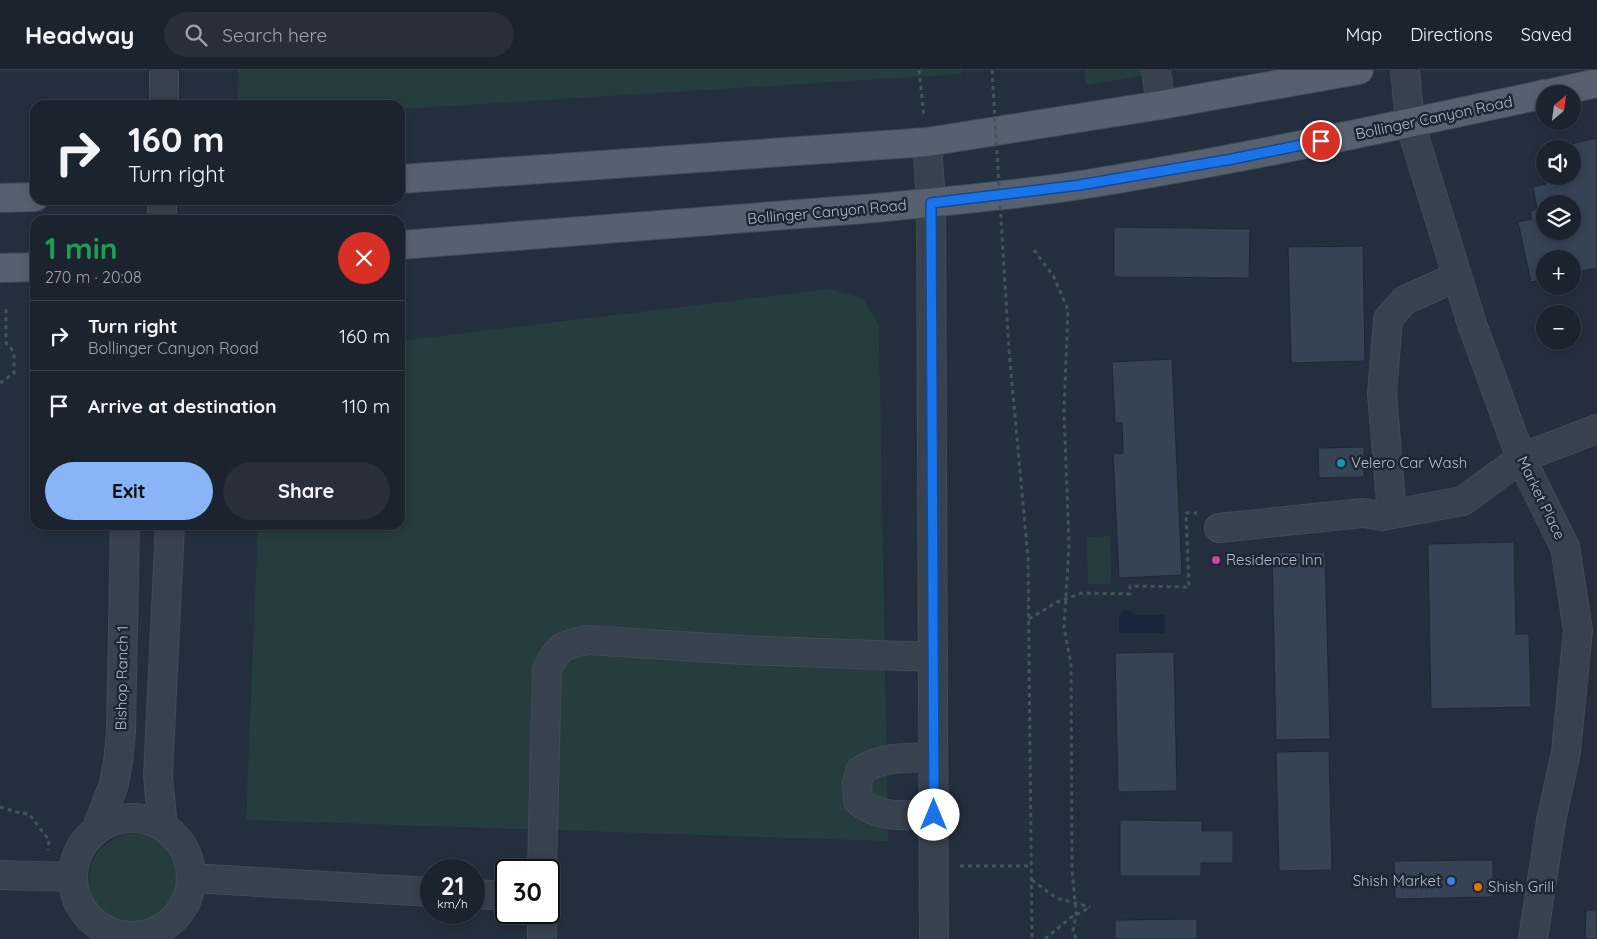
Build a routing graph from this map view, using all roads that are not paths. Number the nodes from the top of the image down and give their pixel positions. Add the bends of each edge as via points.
1 (164, 70) edge
2 (1156, 70) edge
3 (1359, 70) edge
4 (1405, 70) edge
5 (1597, 83) edge
6 (1581, 87) edge
7 (1536, 96) edge
8 (164, 100) edge
9 (1161, 104) junction
10 (1410, 123) junction
11 (928, 142) junction
12 (405, 179) edge
13 (30, 197) edge
14 (0, 198) edge
15 (931, 203) junction
16 (405, 245) edge
17 (30, 267) edge
18 (0, 268) edge
19 (1456, 277) junction
20 (1597, 430) edge
21 (1521, 458) junction
22 (1392, 514) junction
23 (1211, 521) road end
24 (126, 530) edge
25 (170, 530) edge
26 (933, 657) junction
27 (934, 757) junction
28 (934, 815) junction
29 (163, 827) junction
30 (97, 828) junction
31 (542, 859) edge
32 (0, 874) edge
33 (72, 877) junction
34 (191, 878) junction
35 (420, 891) edge
36 (542, 924) edge
37 (103, 934) edge
38 (159, 934) edge
39 (542, 939) edge
40 (934, 939) edge
41 (1533, 939) edge

1 - 8 street
2 - 9 street
3 - 9 main road
4 - 10 street, Market Place
5 - 6 main road, Bollinger Canyon Road
7 - 10 main road, Bollinger Canyon Road
9 - 11 main road
10 - 15 main road, Bollinger Canyon Road via 1232,159 1089,183
10 - 19 street, Market Place
11 - 12 main road
11 - 15 street
13 - 14 main road
15 - 16 main road, Bollinger Canyon Road
15 - 26 street
17 - 18 main road
19 - 21 street, Market Place
19 - 22 street via 1405,300 1388,319 1382,394
20 - 21 street
21 - 22 street via 1463,501
21 - 41 street, Market Place via 1565,547 1578,630 1566,752 1550,821
22 - 23 street
24 - 30 street, Bishop Ranch 1 via 120,742 114,784
25 - 29 street via 158,776
26 - 27 street
26 - 31 street via 588,640 568,644 556,651 546,668
27 - 28 street
27 - 28 street via 885,759 872,763 860,771 857,784 858,801 880,814
28 - 40 street
29 - 30 street via 145,819 123,818
29 - 34 street via 183,846 190,863
30 - 33 street via 78,851
32 - 33 street
33 - 37 street via 78,902
34 - 35 street
34 - 38 street via 182,909
36 - 39 street
37 - 38 street

